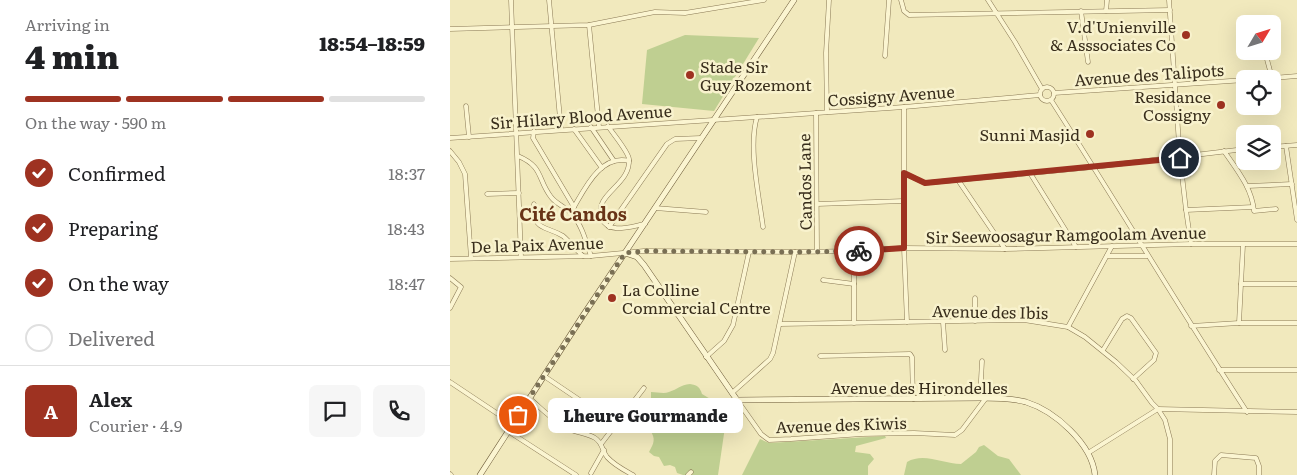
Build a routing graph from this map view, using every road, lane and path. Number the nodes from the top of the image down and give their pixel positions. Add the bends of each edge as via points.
1 (511, 0) edge
2 (550, 0) edge
3 (764, 0) edge
4 (794, 0) edge
5 (829, 0) edge
6 (889, 0) edge
7 (901, 0) edge
8 (988, 0) edge
9 (1107, 0) edge
10 (1169, 0) edge
11 (1170, 10) junction
12 (1106, 11) junction
13 (1082, 12) junction
14 (996, 13) junction
15 (551, 25) junction
16 (589, 25) junction
17 (513, 26) junction
18 (450, 28) edge
19 (885, 56) dead end
20 (1088, 62) dead end
21 (1297, 76) edge
22 (1281, 77) edge
23 (1236, 81) edge
24 (1176, 86) junction
25 (1042, 89) junction
26 (1054, 93) junction
27 (1040, 95) junction
28 (1051, 100) junction
29 (466, 106) dead end
30 (904, 107) junction
31 (816, 112) junction
32 (827, 112) junction
33 (757, 117) junction
34 (713, 120) junction
35 (608, 126) junction
36 (591, 127) junction
37 (599, 127) junction
38 (574, 129) junction
39 (561, 130) junction
40 (534, 132) junction
41 (517, 133) junction
42 (469, 137) junction
43 (450, 138) edge
44 (701, 138) junction
45 (1297, 145) edge
46 (1281, 146) edge
47 (1286, 146) junction
48 (1236, 150) edge
49 (450, 151) edge
50 (1224, 151) junction
51 (518, 156) junction
52 (1180, 158) junction
53 (614, 161) junction
54 (629, 161) junction
55 (1094, 167) junction
56 (602, 168) junction
57 (904, 173) junction
58 (1030, 174) junction
59 (958, 180) junction
60 (1292, 184) junction
61 (1247, 186) junction
62 (519, 193) junction
63 (487, 194) dead end
64 (904, 201) junction
65 (534, 204) dead end
66 (817, 204) junction
67 (574, 207) junction
68 (1253, 207) junction
69 (655, 208) junction
70 (1276, 208) dead end
71 (1186, 210) junction
72 (706, 212) dead end
73 (572, 213) junction
74 (1297, 220) edge
75 (645, 224) junction
76 (609, 227) junction
77 (763, 227) dead end
78 (1191, 244) junction
79 (1297, 244) edge
80 (1243, 245) junction
81 (1112, 246) junction
82 (1141, 246) junction
83 (1076, 247) junction
84 (904, 248) junction
85 (1005, 249) junction
86 (818, 251) junction
87 (854, 251) junction
88 (749, 252) junction
89 (795, 252) junction
90 (625, 253) junction
91 (583, 256) junction
92 (590, 256) junction
93 (1107, 256) junction
94 (1147, 256) junction
95 (521, 257) junction
96 (471, 258) junction
97 (450, 259) edge
98 (450, 278) edge
99 (823, 280) dead end
100 (854, 284) junction
101 (1241, 284) junction
102 (1297, 284) edge
103 (975, 298) dead end
104 (450, 308) edge
105 (975, 321) junction
106 (907, 322) junction
107 (943, 322) junction
108 (854, 323) junction
109 (1240, 323) junction
110 (1297, 323) edge
111 (780, 324) junction
112 (1191, 326) junction
113 (1068, 327) junction
114 (946, 350) dead end
115 (1103, 350) junction
116 (820, 356) dead end
117 (706, 357) junction
118 (982, 361) dead end
119 (1219, 370) junction
120 (1297, 370) edge
121 (544, 376) junction
122 (1133, 378) junction
123 (450, 382) edge
124 (644, 388) dead end
125 (732, 393) junction
126 (529, 398) junction
127 (913, 398) junction
128 (983, 398) junction
129 (737, 400) junction
130 (587, 405) dead end
131 (1158, 409) junction
132 (1247, 412) junction
133 (1297, 412) edge
134 (513, 424) junction
135 (508, 431) junction
136 (601, 444) junction
137 (604, 450) junction
138 (1088, 452) junction
139 (590, 473) dead end
140 (480, 475) edge
141 (576, 475) edge
142 (633, 475) edge
143 (1095, 475) edge
144 (1170, 475) edge
145 (1214, 475) edge
146 (1259, 475) edge

1 - 17 street
2 - 15 street
3 - 16 street via 686,13 655,12
4 - 34 main road
5 - 32 street
6 - 19 street
7 - 14 street via 904,11 909,15
8 - 14 street
9 - 12 street
10 - 11 street
11 - 12 street
11 - 24 street
12 - 13 street
13 - 14 street
13 - 20 street
14 - 25 street
15 - 16 street
15 - 17 street
15 - 39 street
16 - 37 street
17 - 18 street
17 - 41 street
21 - 22 street
23 - 24 street, Avenue des Talipots
24 - 26 street, Avenue des Talipots
24 - 52 street
25 - 26 street via 1049,88
25 - 27 street
26 - 28 street
27 - 28 street via 1044,101
27 - 30 street, Cossigny Avenue
28 - 55 street
29 - 42 street
30 - 32 street, Cossigny Avenue
30 - 57 street
31 - 32 street, Cossigny Avenue
31 - 33 street, Cossigny Avenue
31 - 66 street, Candos Lane
33 - 34 street, Cossigny Avenue
33 - 77 street via 753,131
34 - 35 street, Sir Hilary Blood Avenue
34 - 44 main road
35 - 37 street, Sir Hilary Blood Avenue
35 - 54 street
36 - 37 street, Sir Hilary Blood Avenue
36 - 38 street, Sir Hilary Blood Avenue
36 - 53 street
38 - 39 street, Sir Hilary Blood Avenue
38 - 56 street
39 - 40 street, Sir Hilary Blood Avenue
40 - 41 street, Sir Hilary Blood Avenue
40 - 67 street via 533,138
41 - 42 street, Sir Hilary Blood Avenue
41 - 51 street
42 - 43 street, Sir Hilary Blood Avenue
44 - 69 main road
44 - 76 street via 675,139 667,144
45 - 47 street
46 - 47 street
47 - 60 street
48 - 50 street
49 - 96 street via 465,174
50 - 52 street
50 - 61 street
51 - 62 street
51 - 73 street via 533,165 551,197
52 - 55 street
52 - 71 street
53 - 54 street
53 - 56 street
54 - 76 street via 622,179 601,203 602,219
55 - 58 street
55 - 82 street
56 - 67 street via 589,181
57 - 59 street via 925,183
57 - 64 street
58 - 59 street
58 - 83 street
59 - 85 street
60 - 61 street
60 - 74 street
61 - 68 street
62 - 63 street
62 - 95 street
64 - 66 street
64 - 84 street
65 - 91 street via 538,223 562,236
66 - 86 street, Candos Lane
67 - 73 street
68 - 70 street via 1254,211
68 - 71 street
69 - 72 street
69 - 75 main road
71 - 78 street
73 - 92 street via 580,225
75 - 76 street via 616,229
75 - 90 main road
78 - 80 street, Sir Seewoosagur Ramgoolam Avenue
78 - 82 street, Sir Seewoosagur Ramgoolam Avenue
79 - 80 street, Sir Seewoosagur Ramgoolam Avenue
80 - 101 street
81 - 82 street, Sir Seewoosagur Ramgoolam Avenue
81 - 83 street, Sir Seewoosagur Ramgoolam Avenue
81 - 93 street
82 - 94 street
83 - 85 street, Sir Seewoosagur Ramgoolam Avenue
84 - 85 street, Sir Seewoosagur Ramgoolam Avenue
84 - 87 street, Sir Seewoosagur Ramgoolam Avenue
84 - 106 street
86 - 87 street, Sir Seewoosagur Ramgoolam Avenue
86 - 89 street, Sir Seewoosagur Ramgoolam Avenue
87 - 100 street
88 - 89 street, Sir Seewoosagur Ramgoolam Avenue
88 - 90 street, Sir Seewoosagur Ramgoolam Avenue
88 - 117 street via 733,325 724,341
89 - 111 street
90 - 92 street, De la Paix Avenue
90 - 117 main road, Avenue des Kiwis via 637,257 644,265
90 - 121 main road
91 - 92 street, De la Paix Avenue
91 - 95 street, De la Paix Avenue
93 - 94 street
93 - 113 street
94 - 112 street
95 - 96 street, De la Paix Avenue
96 - 97 street, De la Paix Avenue
98 - 104 street via 462,287
99 - 100 street
100 - 108 street
101 - 102 street
101 - 109 street
103 - 105 street
105 - 107 street, Avenue des Ibis
105 - 113 street, Avenue des Ibis via 1024,320
106 - 107 street, Avenue des Ibis
106 - 108 street, Avenue des Ibis
107 - 114 street
108 - 111 street, Avenue des Ibis
109 - 110 street
109 - 112 street
111 - 125 street via 770,359
112 - 119 street
113 - 115 street, Avenue des Ibis
115 - 122 street, Avenue des Ibis
115 - 122 street via 1122,319 1131,318 1156,353 1154,360
116 - 127 street via 910,354
117 - 125 main road, Avenue des Kiwis
118 - 128 street
119 - 120 street
119 - 132 street
121 - 126 main road
121 - 130 street
122 - 131 street, Avenue des Ibis
123 - 134 street
124 - 136 street
125 - 129 main road, Avenue des Kiwis
126 - 134 main road
126 - 136 street via 559,423 592,436
127 - 128 main road, Avenue des Hirondelles
127 - 129 main road, Avenue des Hirondelles
128 - 129 street, Avenue des Kiwis via 962,430 955,435 862,434 791,440 764,437
128 - 138 main road, Avenue des Hirondelles via 1013,399 1040,409 1067,427
131 - 132 street
131 - 138 street
131 - 144 street, Avenue des Ibis via 1170,439
132 - 133 street
134 - 135 main road
135 - 140 main road
135 - 141 street
136 - 137 street
137 - 139 street
137 - 142 street via 609,460
138 - 143 main road, Avenue des Hirondelles
145 - 146 street via 1215,461 1221,456 1256,458

